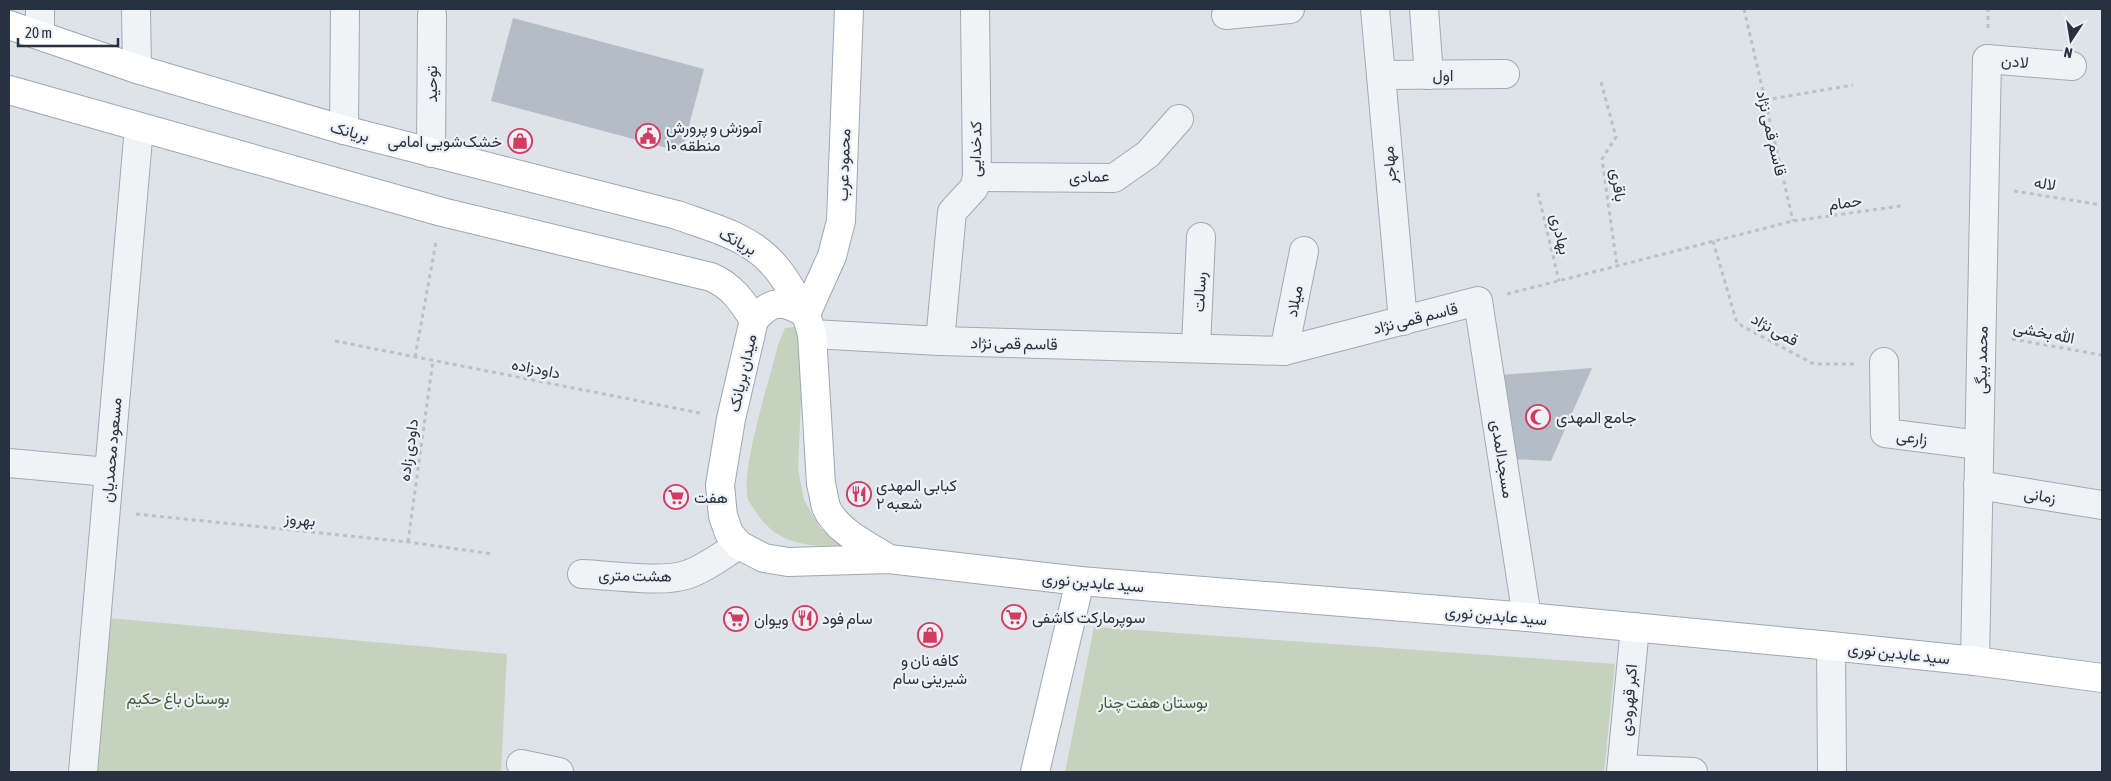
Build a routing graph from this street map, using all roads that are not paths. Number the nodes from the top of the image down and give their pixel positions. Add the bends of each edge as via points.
1 (136, 9) edge
2 (345, 9) edge
3 (850, 9) edge
4 (975, 9) edge
5 (1290, 9) edge
6 (1375, 9) edge
7 (1424, 9) edge
8 (432, 15) dead end
9 (1226, 15) dead end
10 (40, 22) edge
11 (9, 25) edge
12 (1987, 59) joint
13 (2072, 66) dead end
14 (137, 68) junction
15 (1504, 74) dead end
16 (1381, 75) junction
17 (1429, 75) junction
18 (9, 90) edge
19 (1180, 119) dead end
20 (139, 127) junction
21 (344, 130) junction
22 (431, 153) junction
23 (977, 177) junction
24 (1201, 237) dead end
25 (1304, 251) dead end
26 (1478, 302) joint
27 (754, 320) junction
28 (1403, 321) junction
29 (809, 324) junction
30 (940, 341) junction
31 (1196, 347) junction
32 (1284, 351) junction
33 (1884, 362) road end
34 (1979, 445) junction
35 (9, 462) edge
36 (108, 472) junction
37 (1978, 485) junction
38 (2102, 505) edge
39 (739, 545) junction
40 (889, 559) junction
41 (582, 574) dead end
42 (1080, 581) junction
43 (1527, 617) junction
44 (1635, 627) junction
45 (1831, 646) junction
46 (1974, 661) junction
47 (2102, 678) edge
48 (521, 764) dead end
49 (1621, 770) edge
50 (83, 772) edge
51 (559, 772) edge
52 (1035, 772) edge
53 (1693, 772) edge
54 (1832, 772) edge

1 - 14 street
2 - 21 street
3 - 29 main road, محمود عرب via 841,221
4 - 23 street, کدخدایی
5 - 9 street
6 - 16 street, مهاجر
7 - 17 street
8 - 22 street, توحید
10 - 11 main road, بریانک
10 - 14 main road, بریانک
12 - 13 street, لادن
12 - 34 street, محمد بیگی
14 - 21 main road, بریانک
15 - 17 street, اول
16 - 17 street, اول
16 - 28 street, مهاجر
18 - 20 main road
19 - 23 street, عمادی via 1148,154 1114,178
20 - 27 main road via 442,212 711,277 734,291
20 - 36 street, مسعود محمدیان
21 - 22 main road, بریانک
22 - 29 main road, بریانک via 677,215 728,233 756,248 772,262
23 - 30 street, کدخدایی via 974,188 952,212
24 - 31 street, رسالت
25 - 32 street, میلاد
26 - 28 street, قاسم قمی نژاد
26 - 43 street, مسجدالمدی
27 - 29 main road, میدان بریانک via 774,304 791,304
27 - 39 main road, میدان بریانک via 720,485 723,516 729,533
28 - 32 street, قاسم قمی نژاد
29 - 30 street, قاسم قمی نژاد
29 - 40 main road via 821,484 826,508 835,522
30 - 31 street, قاسم قمی نژاد
31 - 32 street, قاسم قمی نژاد
33 - 34 street, زارعی via 1886,433
34 - 37 street, محمد بیگی
35 - 36 street
36 - 50 street, مسعود محمدیان
37 - 38 street, زمانی
37 - 46 street, محمد بیگی
39 - 40 main road via 764,558 788,562
39 - 41 street, هشت متری via 684,576
40 - 42 main road, سید عابدین نوری
42 - 43 main road, سید عابدین نوری
42 - 52 main road
43 - 44 main road, سید عابدین نوری
44 - 45 main road, سید عابدین نوری
44 - 49 street, اکبر قهرودی
45 - 46 main road, سید عابدین نوری
45 - 54 street
46 - 47 main road, سید عابدین نوری
48 - 51 street
49 - 53 street

